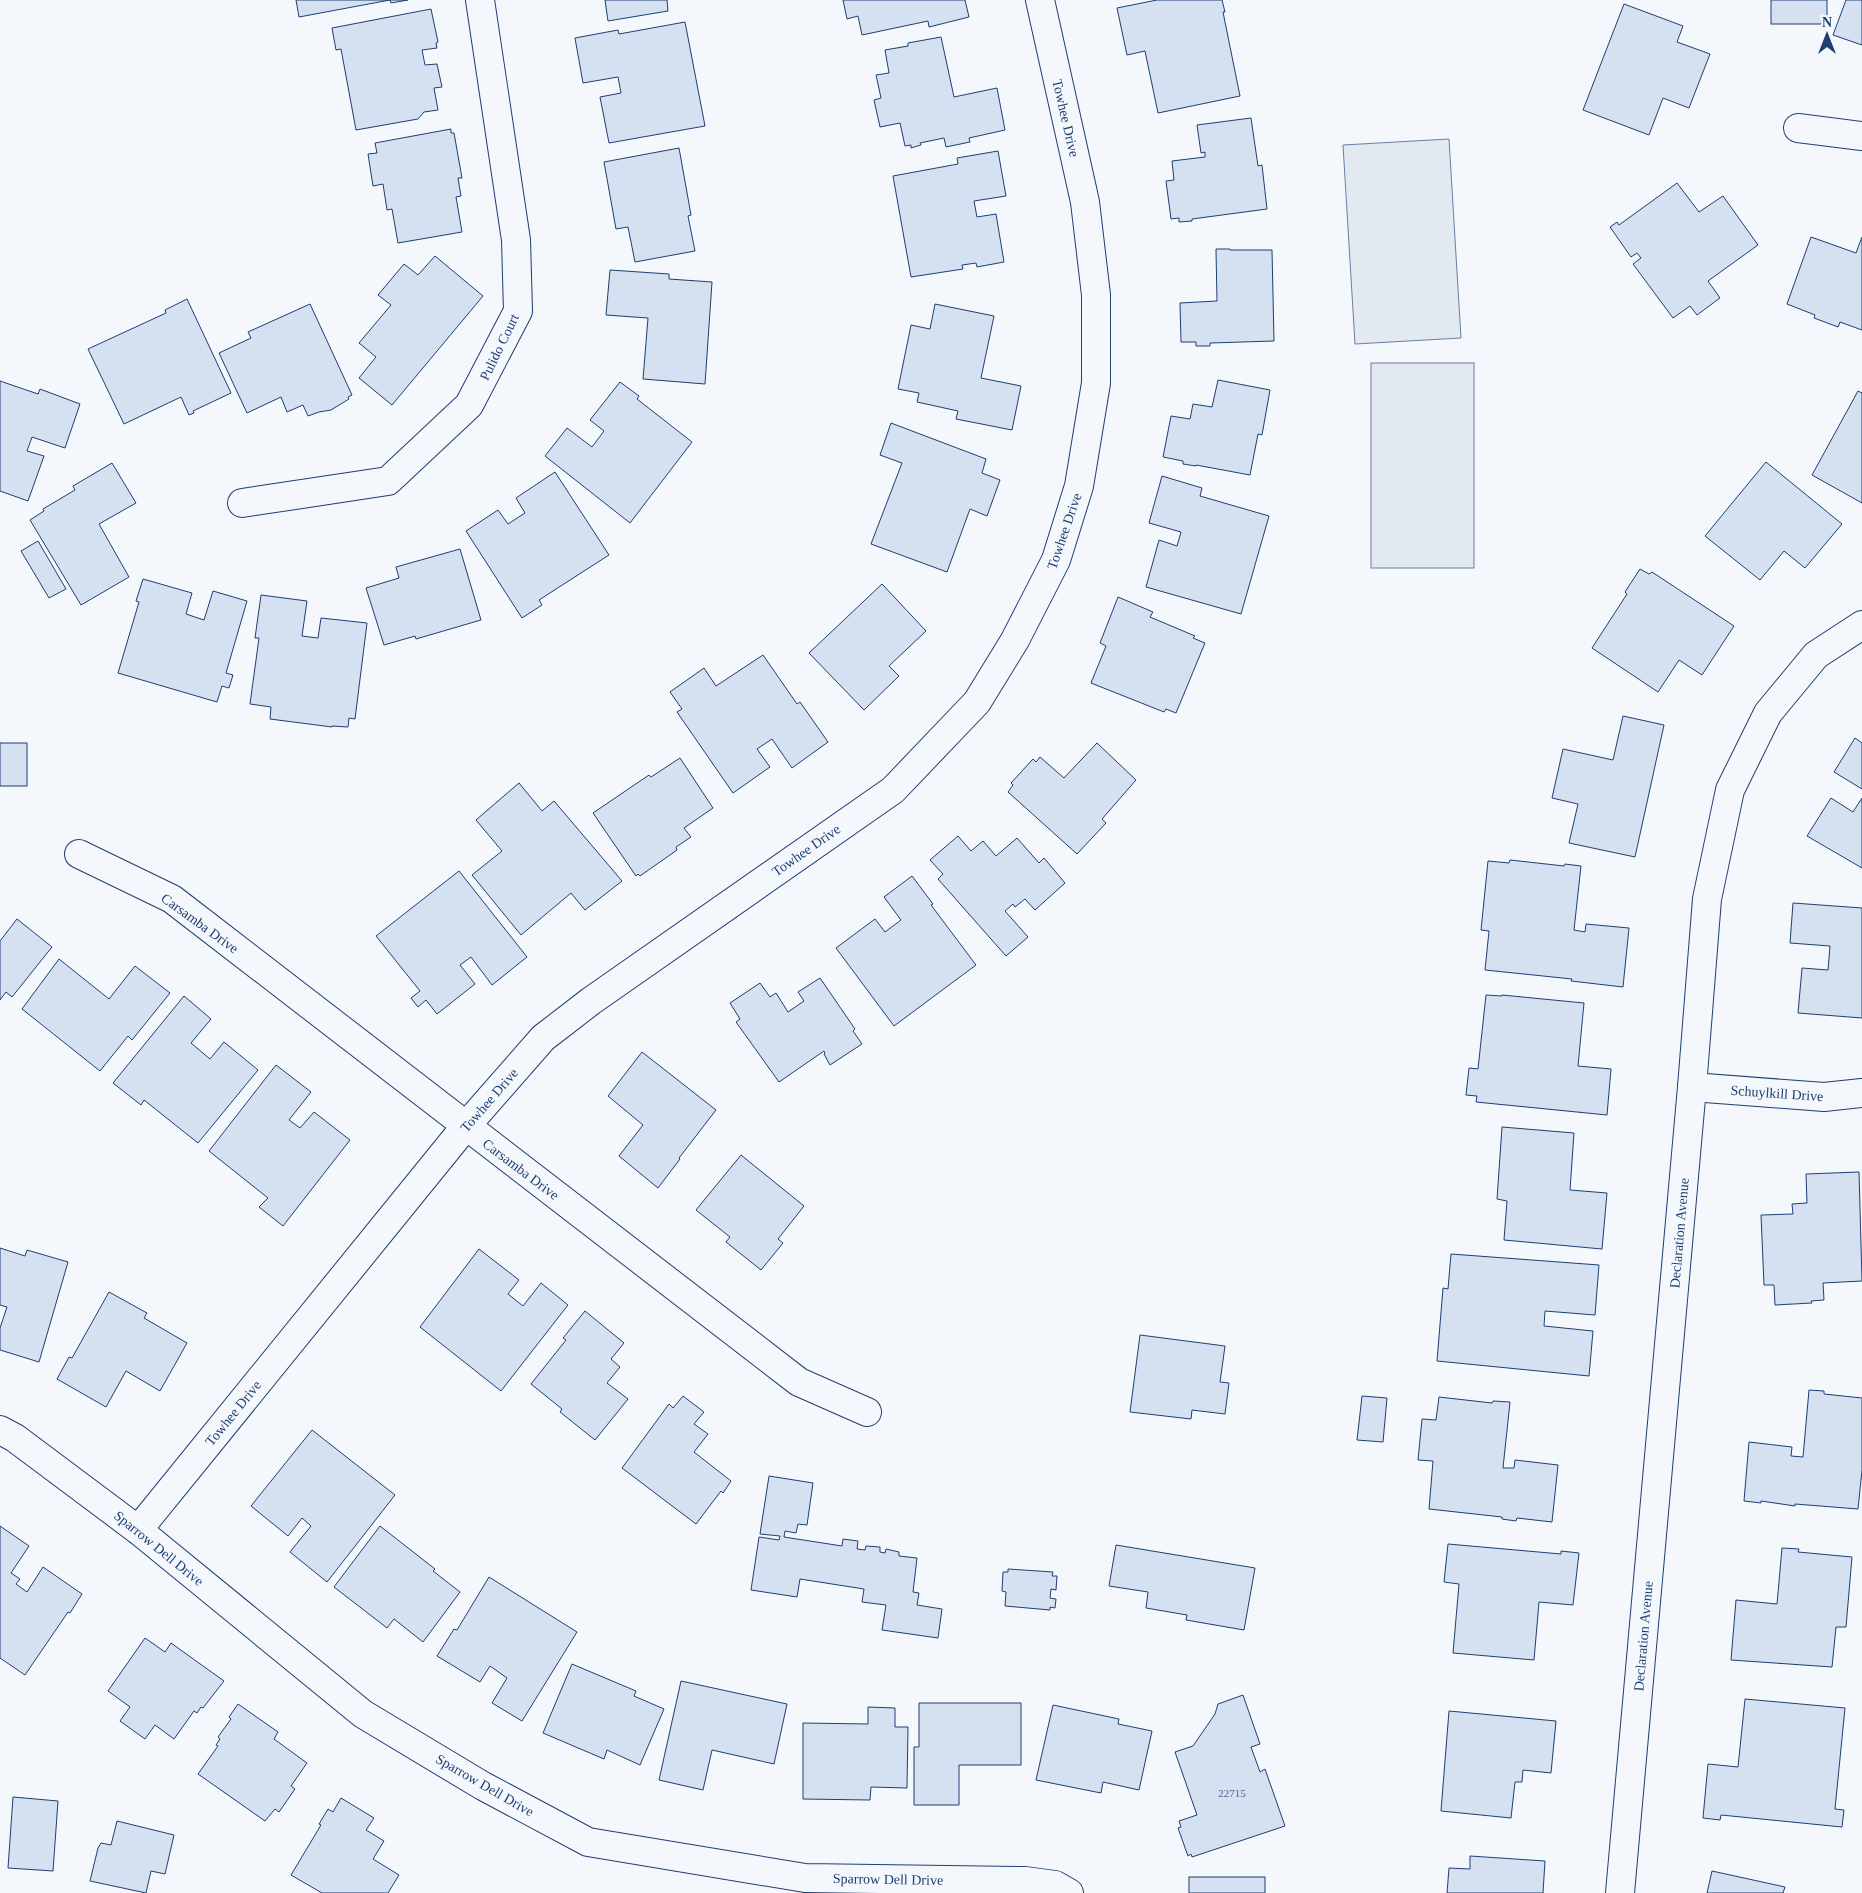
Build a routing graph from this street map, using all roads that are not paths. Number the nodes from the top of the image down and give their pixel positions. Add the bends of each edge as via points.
1 (480, 0) edge
2 (1040, 0) edge
3 (1798, 128) dead end
4 (1862, 136) edge
5 (242, 503) dead end
6 (1862, 625) edge
7 (79, 854) dead end
8 (1692, 1087) junction
9 (1862, 1093) edge
10 (465, 1126) junction
11 (867, 1412) dead end
12 (0, 1430) edge
13 (138, 1530) junction
14 (1068, 1893) edge
15 (1620, 1893) edge

1 - 5 street, Pulido Court via 516,240 518,311 470,405 388,481
2 - 10 street, Towhee Drive via 1085,202 1096,295 1096,383 1079,486 1056,560 1015,640 977,702 892,790 543,1038
3 - 4 street
6 - 8 street, Declaration Avenue via 1816,654 1768,713 1730,790 1707,899
7 - 10 street, Carsamba Drive via 172,899
8 - 9 street, Schuylkill Drive via 1824,1097
8 - 15 street, Declaration Avenue
10 - 11 street, Carsamba Drive via 799,1382
10 - 13 street, Towhee Drive
12 - 13 street, Sparrow Dell Drive
13 - 14 street, Sparrow Dell Drive via 363,1714 484,1786 588,1842 805,1878 1024,1881 1055,1885

